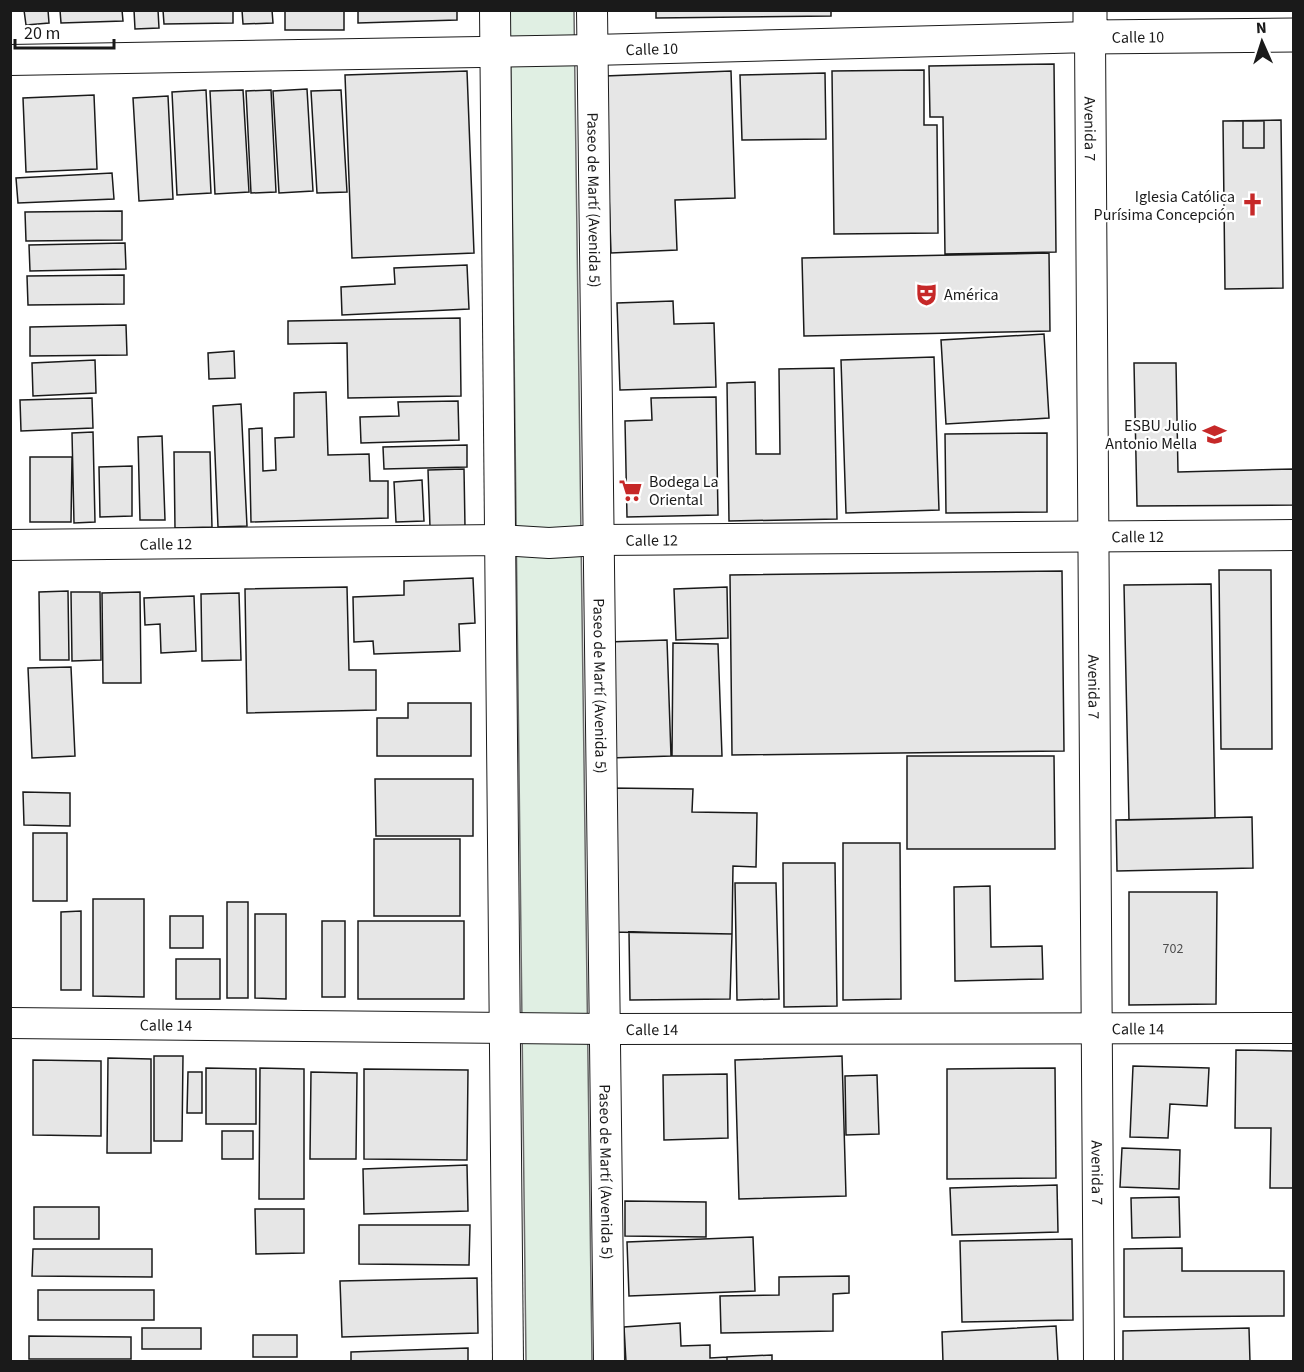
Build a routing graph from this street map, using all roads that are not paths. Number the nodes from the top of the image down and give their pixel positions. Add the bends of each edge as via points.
1 (495, 10) edge
2 (592, 10) edge
3 (1090, 24) edge
4 (1293, 35) edge
5 (593, 50) junction
6 (495, 51) junction
7 (10, 60) edge
8 (1094, 535) junction
9 (1293, 535) edge
10 (500, 540) junction
11 (599, 540) junction
12 (10, 545) edge
13 (10, 1023) edge
14 (505, 1026) junction
15 (1097, 1027) junction
16 (1293, 1028) edge
17 (605, 1029) junction
18 (508, 1362) edge
19 (609, 1362) edge
20 (1099, 1362) edge

1 - 6 street
2 - 5 street, Paseo de Martí (Avenida 5)
3 - 4 street, Calle 10
3 - 5 street, Calle 10
3 - 8 street, Avenida 7
5 - 6 street, Calle 10
5 - 11 street, Paseo de Martí (Avenida 5)
6 - 7 street, Calle 10
6 - 10 street
8 - 9 street, Calle 12
8 - 11 street, Calle 12
8 - 15 street, Avenida 7
10 - 11 street, Calle 12
10 - 12 street, Calle 12
10 - 14 street
11 - 17 street, Paseo de Martí (Avenida 5)
13 - 14 street, Calle 14
14 - 17 street, Calle 14
14 - 18 street
15 - 16 street, Calle 14
15 - 17 street, Calle 14
15 - 20 street, Avenida 7
17 - 19 street, Paseo de Martí (Avenida 5)

